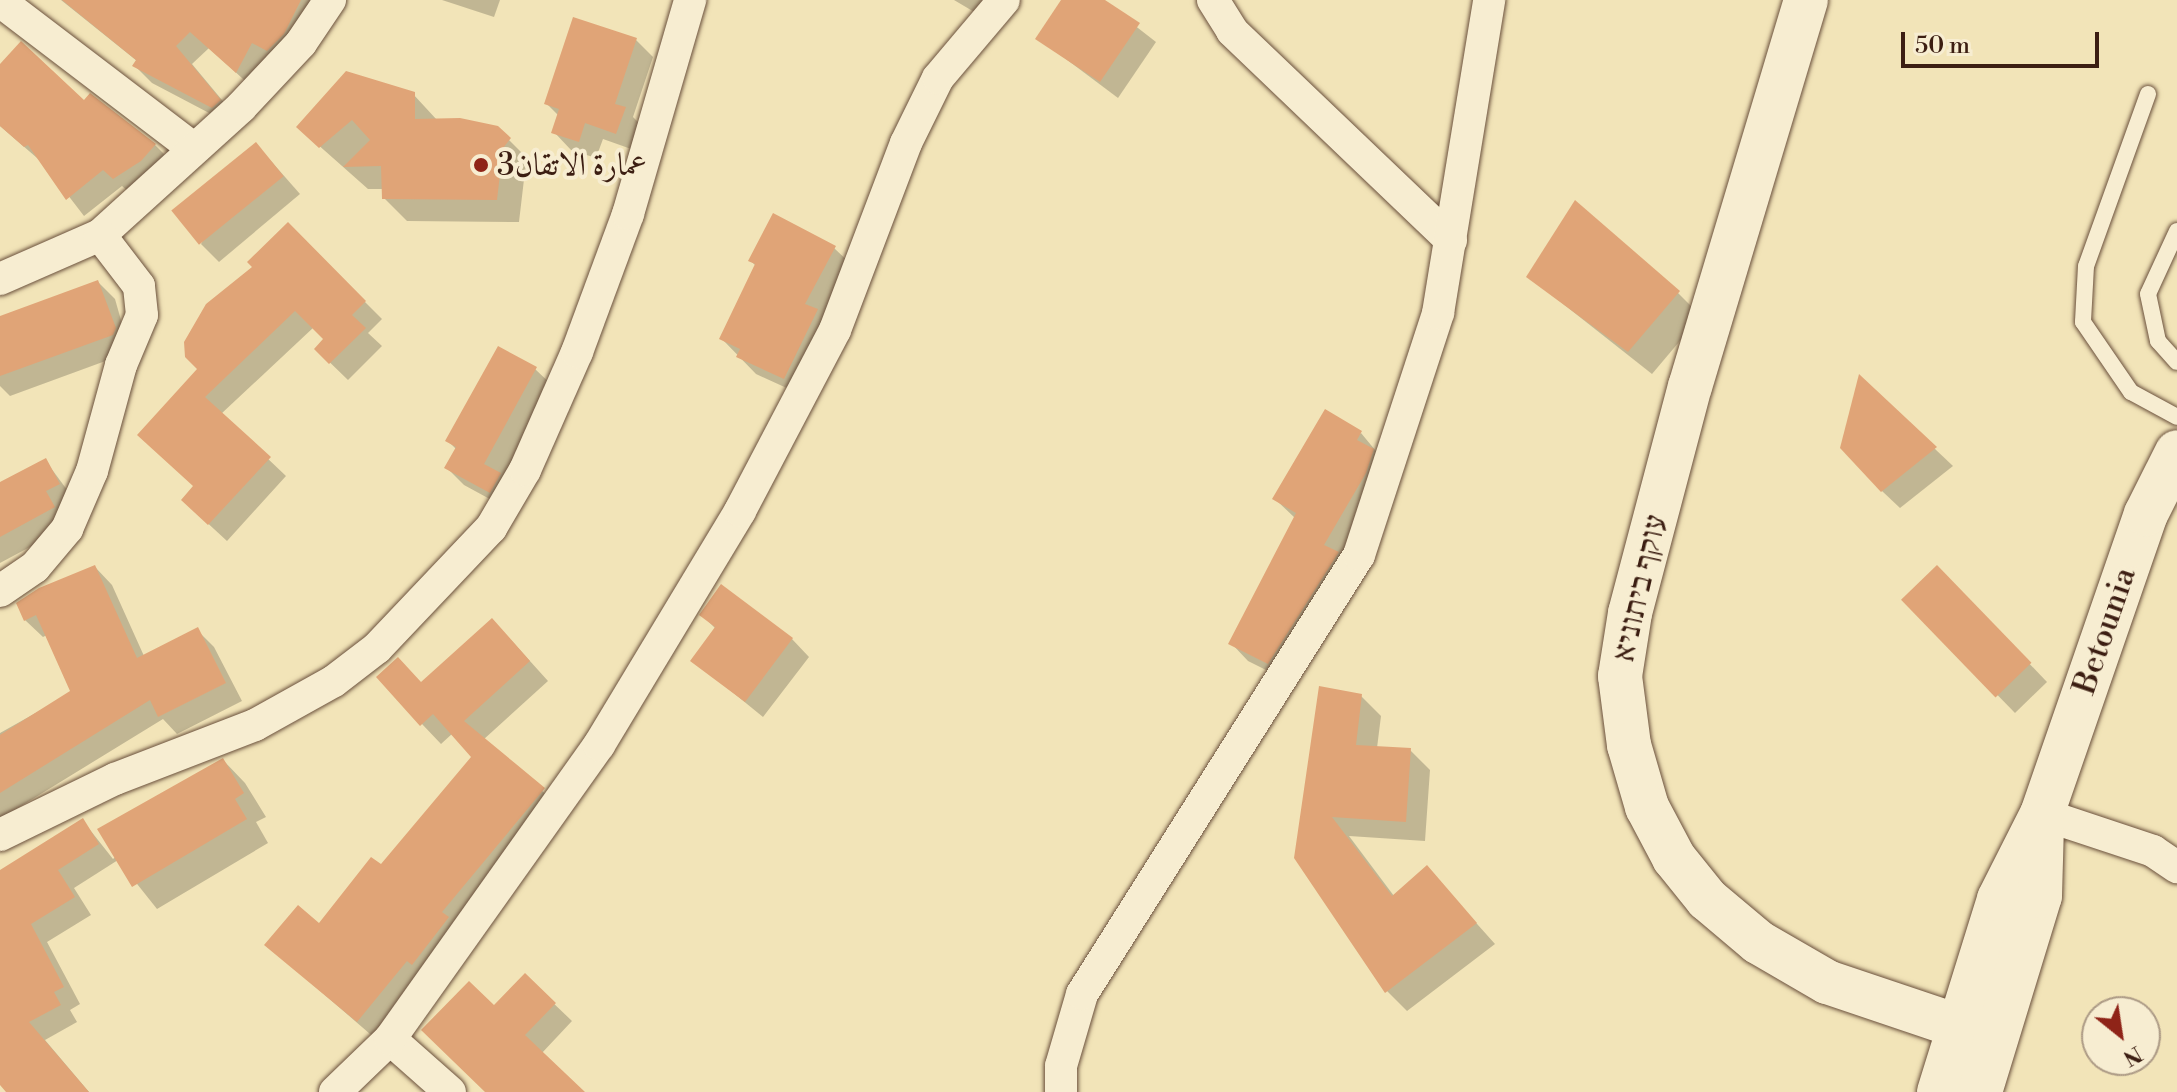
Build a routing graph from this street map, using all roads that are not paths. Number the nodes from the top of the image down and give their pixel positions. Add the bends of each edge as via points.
1 (330, 0) edge
2 (690, 0) edge
3 (1004, 0) edge
4 (1213, 0) edge
5 (1489, 0) edge
6 (1806, 0) edge
7 (0, 1) edge
8 (2148, 94) dead end
9 (193, 148) junction
10 (2177, 231) edge
11 (100, 235) junction
12 (1451, 240) junction
13 (0, 279) edge
14 (2177, 362) edge
15 (2177, 417) edge
16 (2177, 452) edge
17 (0, 591) edge
18 (2042, 814) junction
19 (0, 835) edge
20 (2177, 867) edge
21 (1978, 1032) junction
22 (390, 1039) junction
23 (335, 1092) edge
24 (450, 1092) edge
25 (1061, 1092) edge
26 (1939, 1092) edge
27 (1980, 1092) edge

1 - 9 street via 301,43
2 - 19 street via 628,214 577,352 525,470 491,528 377,648 334,681 255,725 115,779
3 - 22 street via 938,78 906,143 835,330 740,511 599,745
4 - 12 street via 1232,31
5 - 12 street
6 - 21 street, עוקף ביתוניא via 1690,386 1630,613 1620,676 1629,745 1647,807 1674,858 1707,899 1758,942 1827,982
7 - 9 street
8 - 15 lane via 2086,266 2083,322 2131,392
9 - 11 street
10 - 14 lane via 2148,294 2158,341
11 - 13 street
11 - 17 street via 139,286 142,315 121,365 92,471 67,529 35,567
12 - 25 street via 1438,313 1359,555 1082,994 1061,1066
16 - 18 street, Betounia via 2146,514
18 - 20 street via 2153,851
18 - 21 street, Betounia via 1999,899
21 - 26 street
21 - 27 street
22 - 23 street
22 - 24 street

